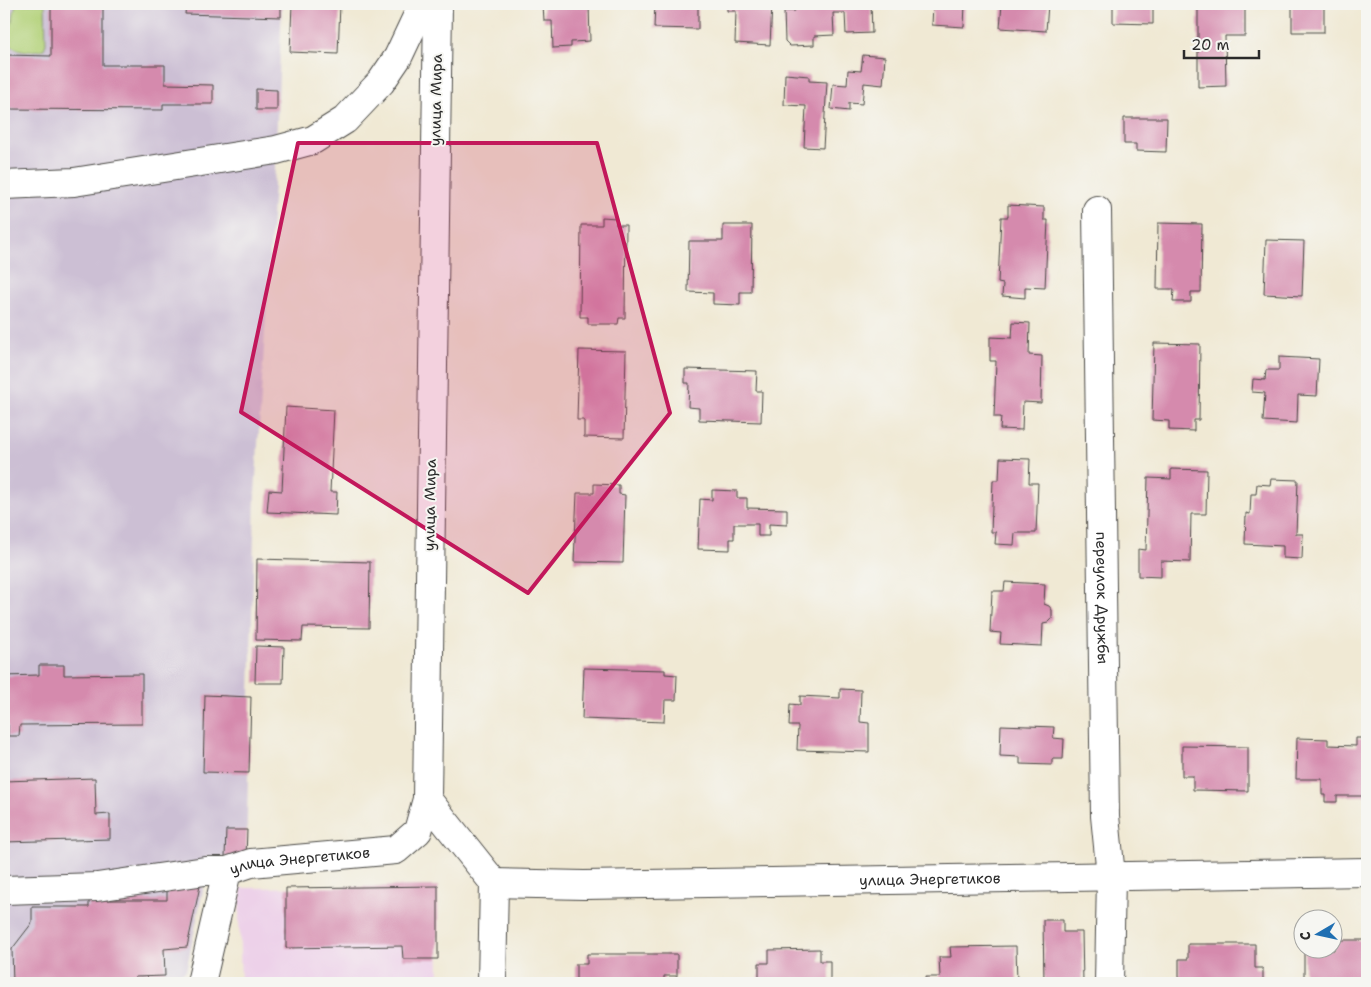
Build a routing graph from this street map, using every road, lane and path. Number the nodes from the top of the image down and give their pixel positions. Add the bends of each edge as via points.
1 (423, 4) edge
2 (438, 4) edge
3 (4, 185) edge
4 (1097, 210) dead end
5 (427, 799) junction
6 (227, 871) junction
7 (1367, 872) edge
8 (1111, 876) junction
9 (494, 883) junction
10 (4, 890) edge
11 (218, 908) junction
12 (201, 983) edge
13 (220, 983) edge
14 (492, 983) edge
15 (1109, 983) edge

1 - 3 street via 398,57 381,82 345,120 313,140 276,150 74,182
2 - 5 street, улица Мира
4 - 8 street, переулок Дружбы via 1105,816
5 - 6 street, улица Энергетиков via 418,831 396,850 251,863
5 - 9 street
6 - 10 street via 205,870 97,887
6 - 11 street, улица Энергетиков
7 - 8 street, улица Энергетиков
8 - 9 street, улица Энергетиков via 584,885
8 - 15 street, переулок Дружбы
9 - 14 street
11 - 12 street, улица Энергетиков
11 - 13 street

